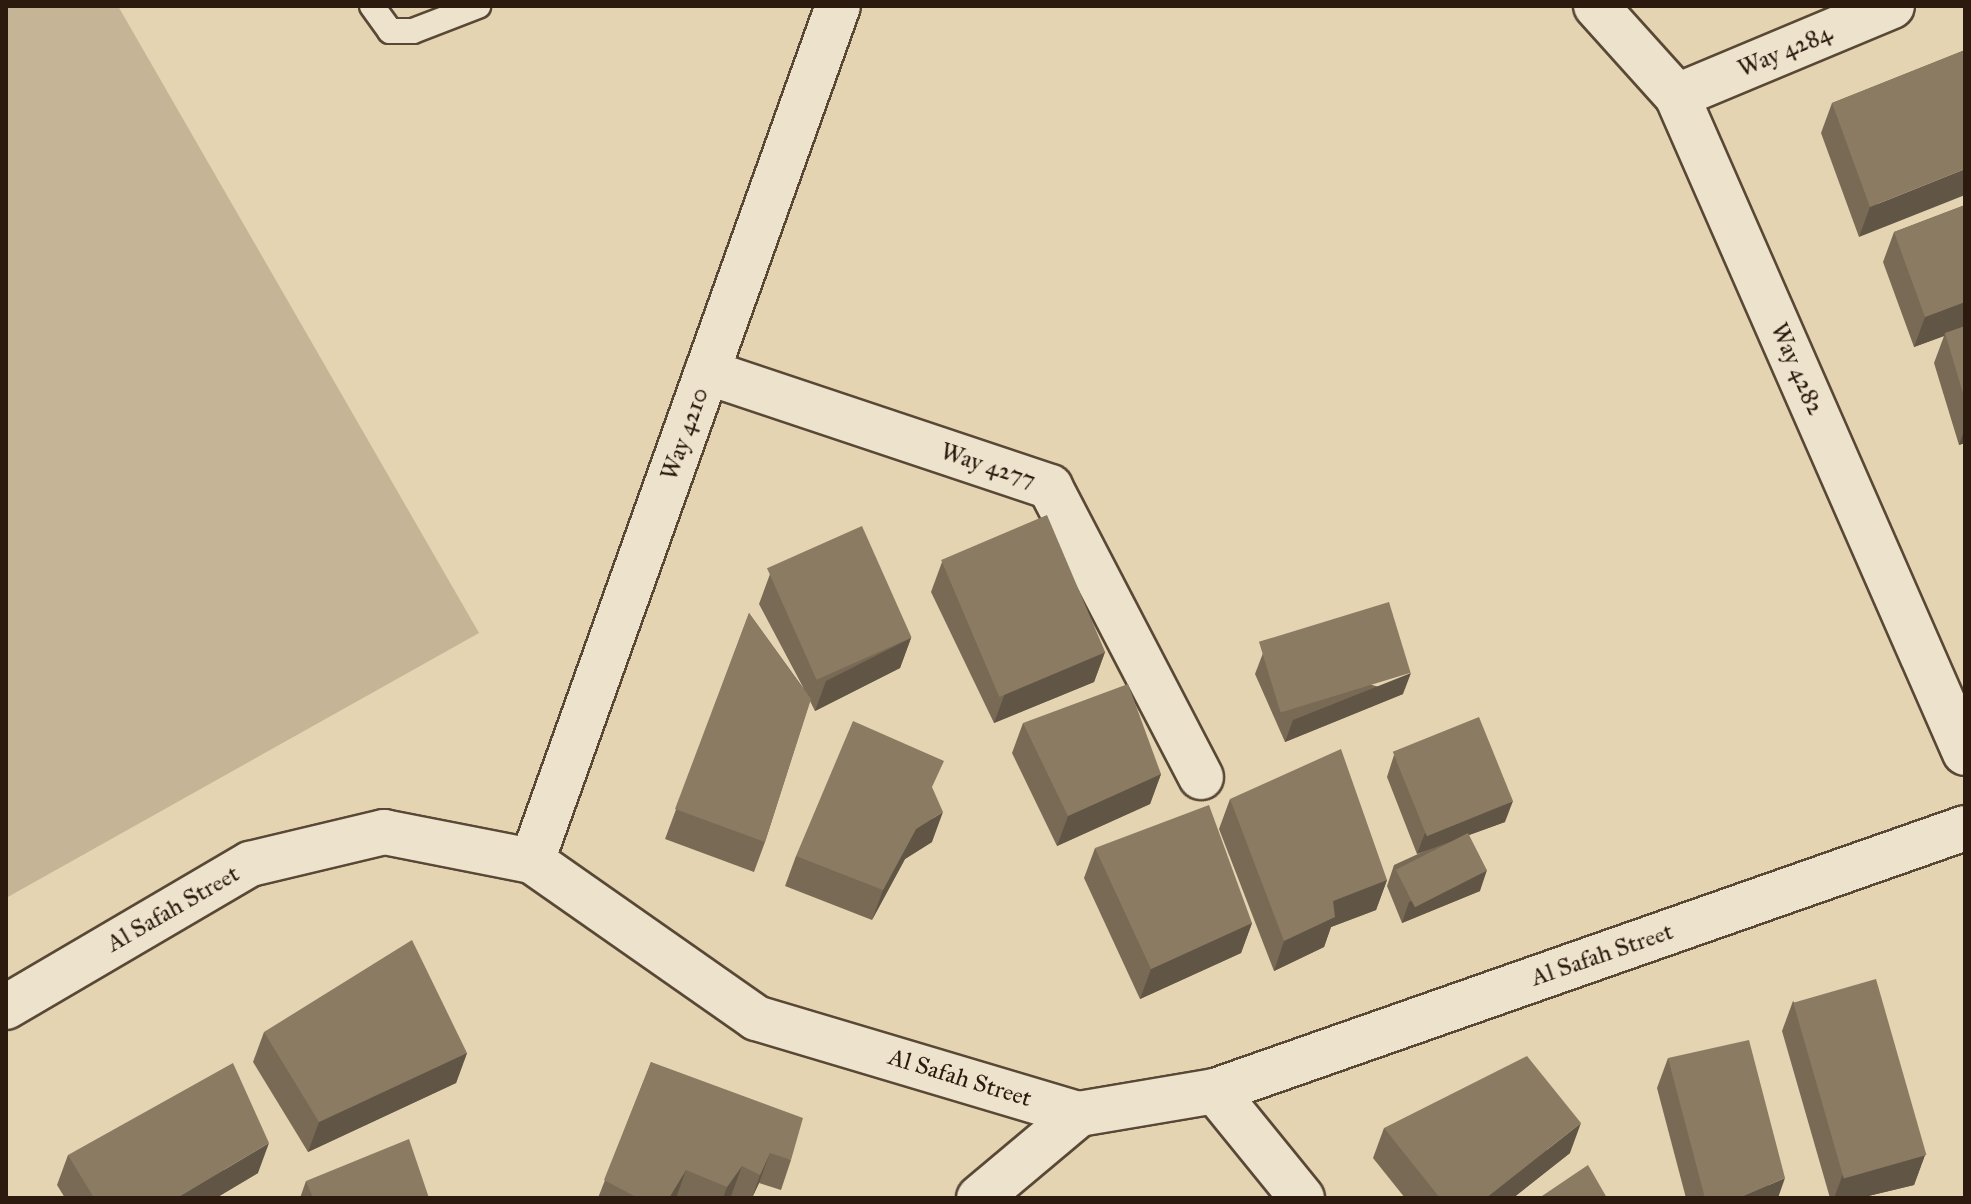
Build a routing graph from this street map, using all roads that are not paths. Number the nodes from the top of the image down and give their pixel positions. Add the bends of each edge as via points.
1 (372, 6) edge
2 (478, 6) edge
3 (838, 6) edge
4 (1596, 6) edge
5 (1892, 6) edge
6 (1677, 96) junction
7 (707, 372) junction
8 (1965, 753) edge
9 (1201, 777) dead end
10 (1965, 828) edge
11 (532, 861) junction
12 (6, 1007) edge
13 (1215, 1091) junction
14 (1079, 1114) junction
15 (979, 1198) edge
16 (1302, 1198) edge

1 - 2 lane via 390,31 413,31
3 - 7 street, Way 4210
4 - 6 street, Way 4282
5 - 6 street, Way 4284
6 - 8 street, Way 4282
7 - 9 street, Way 4277 via 1050,487
7 - 11 street, Way 4210
10 - 13 street, Al Safah Street
11 - 12 street, Al Safah Street via 384,832 250,864
11 - 14 street, Al Safah Street via 756,1018
13 - 14 street, Al Safah Street
13 - 16 street
14 - 15 street

